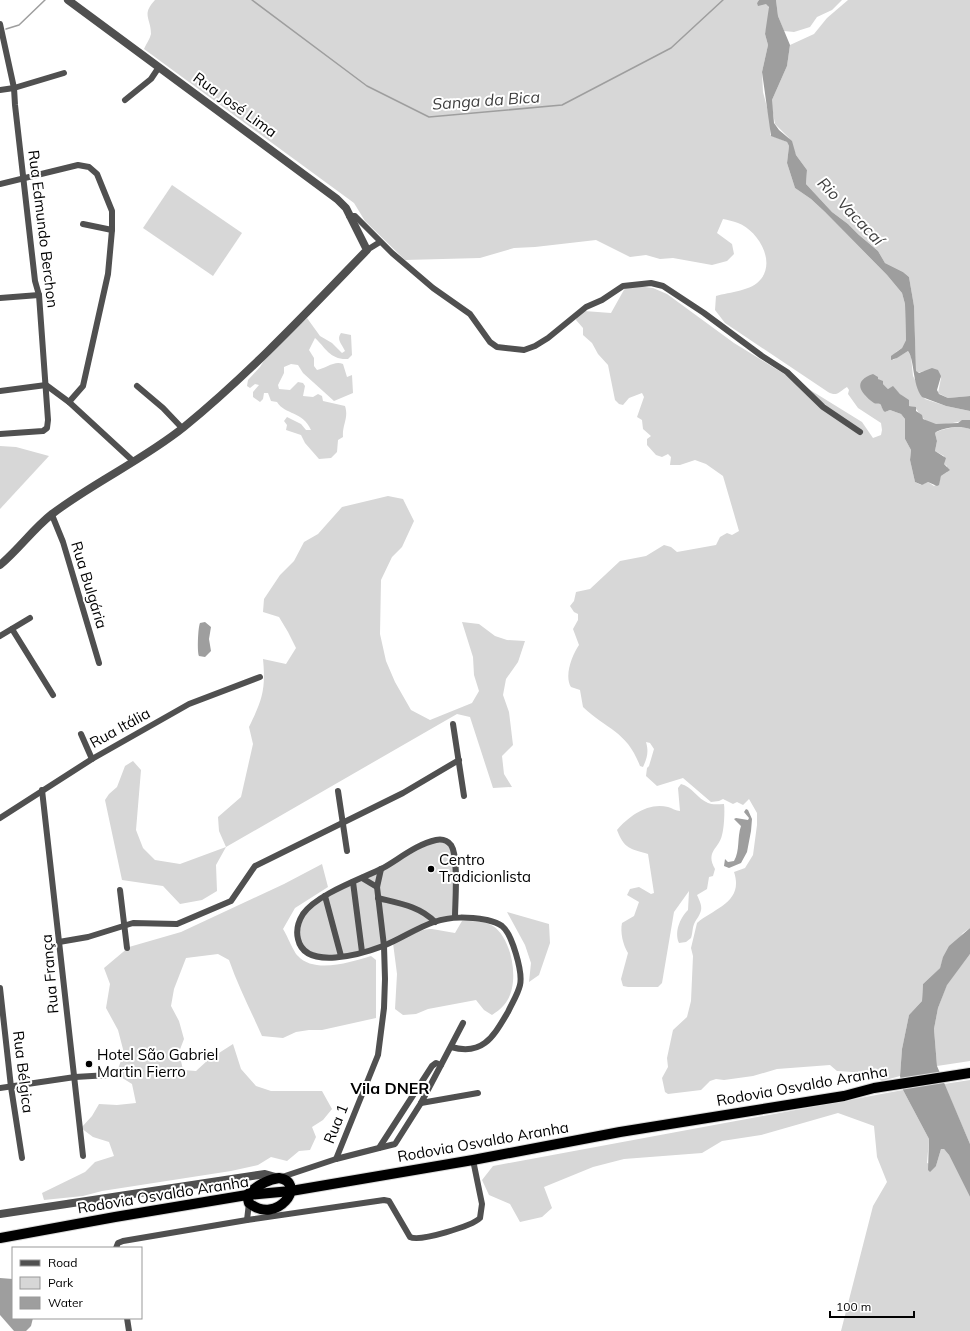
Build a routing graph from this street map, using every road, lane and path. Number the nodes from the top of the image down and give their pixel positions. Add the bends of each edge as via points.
1 (68, 0) edge
2 (0, 24) edge
3 (159, 67) junction
4 (64, 73) dead end
5 (14, 88) junction
6 (0, 90) edge
7 (125, 100) dead end
8 (23, 179) junction
9 (0, 184) edge
10 (349, 216) junction
11 (83, 224) dead end
12 (112, 230) junction
13 (380, 242) junction
14 (367, 250) junction
15 (39, 296) junction
16 (0, 298) edge
17 (46, 385) junction
18 (138, 386) dead end
19 (0, 391) edge
20 (69, 402) junction
21 (182, 428) junction
22 (860, 432) dead end
23 (0, 434) edge
24 (133, 461) junction
25 (52, 515) junction
26 (0, 565) edge
27 (30, 618) dead end
28 (12, 629) junction
29 (0, 636) edge
30 (99, 663) dead end
31 (260, 677) dead end
32 (53, 695) dead end
33 (453, 724) dead end
34 (81, 734) dead end
35 (92, 759) junction
36 (459, 760) junction
37 (42, 790) junction
38 (338, 791) dead end
39 (464, 796) dead end
40 (0, 818) edge
41 (344, 821) junction
42 (347, 851) dead end
43 (381, 869) junction
44 (362, 878) junction
45 (353, 882) junction
46 (376, 887) junction
47 (120, 890) dead end
48 (325, 896) junction
49 (378, 898) junction
50 (454, 917) junction
51 (435, 922) junction
52 (124, 925) junction
53 (60, 942) junction
54 (384, 946) junction
55 (126, 948) dead end
56 (362, 952) junction
57 (341, 956) junction
58 (0, 988) edge
59 (463, 1023) dead end
60 (451, 1047) junction
61 (441, 1065) junction
62 (969, 1074) edge
63 (109, 1075) dead end
64 (75, 1077) junction
65 (11, 1087) junction
66 (0, 1088) edge
67 (478, 1093) dead end
68 (421, 1103) junction
69 (379, 1148) junction
70 (83, 1156) dead end
71 (22, 1158) dead end
72 (336, 1159) junction
73 (473, 1160) junction
74 (279, 1178) junction
75 (291, 1191) junction
76 (248, 1199) junction
77 (0, 1214) edge
78 (270, 1214) junction
79 (247, 1220) junction
80 (0, 1238) edge
81 (116, 1247) edge
82 (127, 1319) edge
83 (129, 1331) edge

1 - 3 street, Rua José Lima
2 - 5 street, Rua Edmundo Berchon
3 - 7 street via 151,79
3 - 10 street, Rua José Lima via 337,199 346,208
4 - 5 street
5 - 6 street
5 - 8 street, Rua Edmundo Berchon
8 - 9 street
8 - 12 street via 78,165 89,167 97,174 112,211
8 - 15 street, Rua Edmundo Berchon
10 - 13 street via 355,216
10 - 14 street, Rua José Lima
11 - 12 street
12 - 20 street via 108,274 83,386
13 - 14 street
13 - 22 street via 433,288 470,314 490,342 510,349 524,350 535,346 579,311 623,286 651,283 663,286 787,372 823,407
14 - 21 street via 279,342
15 - 16 street
15 - 17 street, Rua Edmundo Berchon
17 - 19 street
17 - 20 street
17 - 23 street, Rua Edmundo Berchon via 48,425 43,431
18 - 21 street
20 - 24 street
21 - 24 street
24 - 25 street
25 - 26 street via 31,532
25 - 30 street, Rua Bulgária via 63,542
27 - 28 street
28 - 29 street
28 - 32 street
31 - 35 street, Rua Itália via 189,704
33 - 36 street
34 - 35 street
35 - 37 street, Rua Itália
36 - 39 street
36 - 41 street via 403,793
37 - 40 street, Rua Itália
37 - 53 street, Rua França
38 - 41 street
41 - 42 street
41 - 52 street via 255,866 231,901 177,924 145,922
43 - 44 street
43 - 46 street
43 - 50 street via 422,846 436,840 445,840 454,855
44 - 45 street
44 - 46 street
45 - 48 street
45 - 56 street
46 - 49 street, Rua 1
47 - 52 street
48 - 57 street
48 - 57 street via 304,913 297,927 298,940 310,956
49 - 51 street via 410,906
49 - 54 street, Rua 1
50 - 51 street
50 - 60 street via 471,917 502,926 517,956 521,984 489,1041 470,1050
51 - 54 street
52 - 53 street via 88,937
52 - 55 street
53 - 64 street, Rua França
54 - 56 street
54 - 72 street, Rua 1 via 384,1008 378,1055
56 - 57 street
58 - 65 street, Rua Bélgica
59 - 60 street
60 - 61 street
61 - 68 street
61 - 69 street via 436,1063 432,1066
62 - 73 highway, Rodovia Osvaldo Aranha via 620,1132
63 - 64 street
64 - 65 street
64 - 70 street, Rua França
65 - 66 street
65 - 71 street, Rua Bélgica
67 - 68 street
68 - 69 street via 395,1144
69 - 72 street
72 - 74 street
73 - 75 highway, Rodovia Osvaldo Aranha
73 - 78 street via 482,1213 476,1222 463,1227 413,1239 389,1201 384,1200
74 - 75 highway via 288,1181
74 - 76 highway via 260,1185
74 - 77 street via 265,1174
75 - 76 highway, Rodovia Osvaldo Aranha
75 - 78 highway via 283,1204
76 - 78 highway via 259,1210
76 - 79 street
76 - 80 highway, Rodovia Osvaldo Aranha
78 - 79 street
79 - 81 street via 123,1241
82 - 83 street

